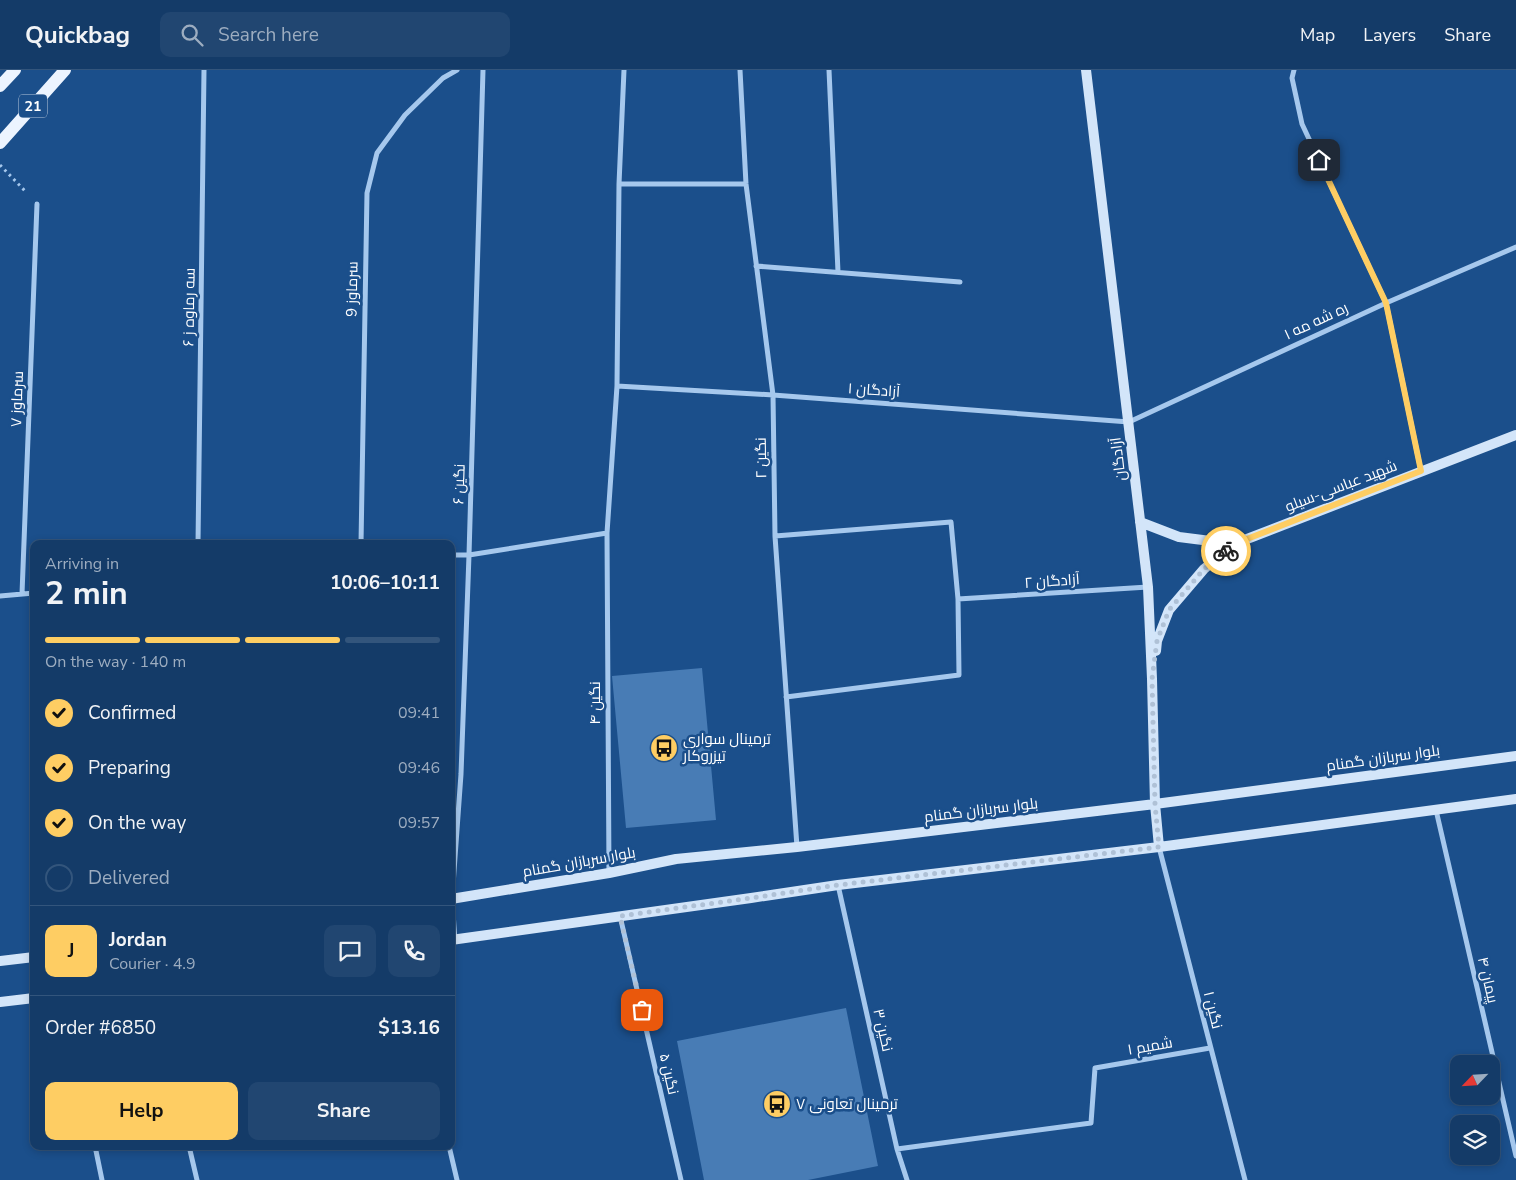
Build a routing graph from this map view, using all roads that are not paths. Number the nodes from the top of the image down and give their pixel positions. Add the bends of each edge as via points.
1 (15, 70) edge
2 (65, 70) edge
3 (204, 70) edge
4 (457, 70) edge
5 (483, 70) edge
6 (624, 70) edge
7 (740, 70) edge
8 (830, 70) edge
9 (1086, 70) edge
10 (1294, 70) edge
11 (0, 86) edge
12 (0, 143) edge
13 (619, 184) junction
14 (746, 184) junction
15 (37, 204) road end
16 (1516, 247) edge
17 (756, 266) junction
18 (838, 272) junction
19 (960, 282) dead end
20 (1386, 303) junction
21 (617, 386) junction
22 (773, 394) junction
23 (1128, 422) junction
24 (1516, 435) edge
25 (1421, 471) junction
26 (1140, 522) junction
27 (607, 533) junction
28 (775, 536) junction
29 (198, 540) edge
30 (361, 540) edge
31 (1234, 544) junction
32 (455, 555) edge
33 (469, 555) junction
34 (1148, 587) junction
35 (30, 593) edge
36 (22, 594) junction
37 (0, 596) edge
38 (958, 600) junction
39 (1152, 679) junction
40 (786, 697) junction
41 (1516, 756) edge
42 (1516, 799) edge
43 (1155, 804) junction
44 (1436, 810) junction
45 (797, 847) junction
46 (1159, 847) junction
47 (455, 857) edge
48 (609, 873) junction
49 (838, 885) junction
50 (455, 899) edge
51 (620, 916) junction
52 (455, 940) edge
53 (30, 957) edge
54 (0, 961) edge
55 (30, 998) edge
56 (0, 1002) edge
57 (1210, 1048) junction
58 (897, 1149) junction
59 (96, 1150) edge
60 (190, 1150) edge
61 (450, 1150) edge
62 (1516, 1156) edge
63 (102, 1180) edge
64 (197, 1180) edge
65 (457, 1180) edge
66 (681, 1180) edge
67 (907, 1180) edge
68 (1245, 1180) edge

1 - 11 main road, 21
2 - 12 main road, 21
3 - 29 street, سه رماوه ز ۶
4 - 30 street, سرماوز 9 via 405,115 377,153 367,192
5 - 33 street, نگین ۶
6 - 13 street, نگین ۴
7 - 14 street, نگین ۲
8 - 18 street
9 - 23 main road, آزادگان
10 - 20 street via 1292,78 1302,124
13 - 14 street
13 - 21 street, نگین ۴
14 - 17 street, نگین ۲
15 - 36 street, سرماوز ۷
16 - 20 street, ره شه مه ۱
17 - 18 street
17 - 22 street, نگین ۲
18 - 19 street
20 - 23 street, ره شه مه ۱
20 - 25 street
21 - 22 street, آزادگان ۱
21 - 27 street, نگین ۴
22 - 23 street, آزادگان ۱
22 - 28 street, نگین ۲
23 - 26 main road, آزادگان
24 - 25 main road, شهید عباسی-سیلو
25 - 31 main road, شهید عباسی-سیلو
26 - 31 main road via 1179,538
26 - 34 main road, آزادگان
27 - 33 street
27 - 48 street, نگین ۴
28 - 38 street via 951,522
28 - 40 street, نگین ۲
31 - 39 main road via 1204,569 1169,610 1157,641
32 - 33 street
33 - 47 street, نگین ۶
34 - 38 street, آزادگان ۲
34 - 39 main road, آزادگان
35 - 36 street
36 - 37 street
38 - 40 street via 959,675
39 - 43 main road, آزادگان
40 - 45 street, نگین ۲
41 - 43 main road, بلوار سربازان گمنام
42 - 44 main road
43 - 45 main road, بلوار سربازان گمنام
43 - 46 main road, آزادگان
44 - 46 main road
44 - 62 street, پیمان ۴
45 - 48 main road, بلوار سربازان گمنام via 676,859
46 - 49 main road
46 - 57 street, نگین ۱
48 - 50 main road, بلوار سربازان گمنام
49 - 51 main road
49 - 58 street, نگین ۳
51 - 52 main road
51 - 66 street, نگین ۵
53 - 54 main road
55 - 56 main road
57 - 58 street, شمیم ۱ via 1095,1068 1090,1123
57 - 68 street, نگین ۱
58 - 67 street, نگین ۳
59 - 63 street
60 - 64 street
61 - 65 street

